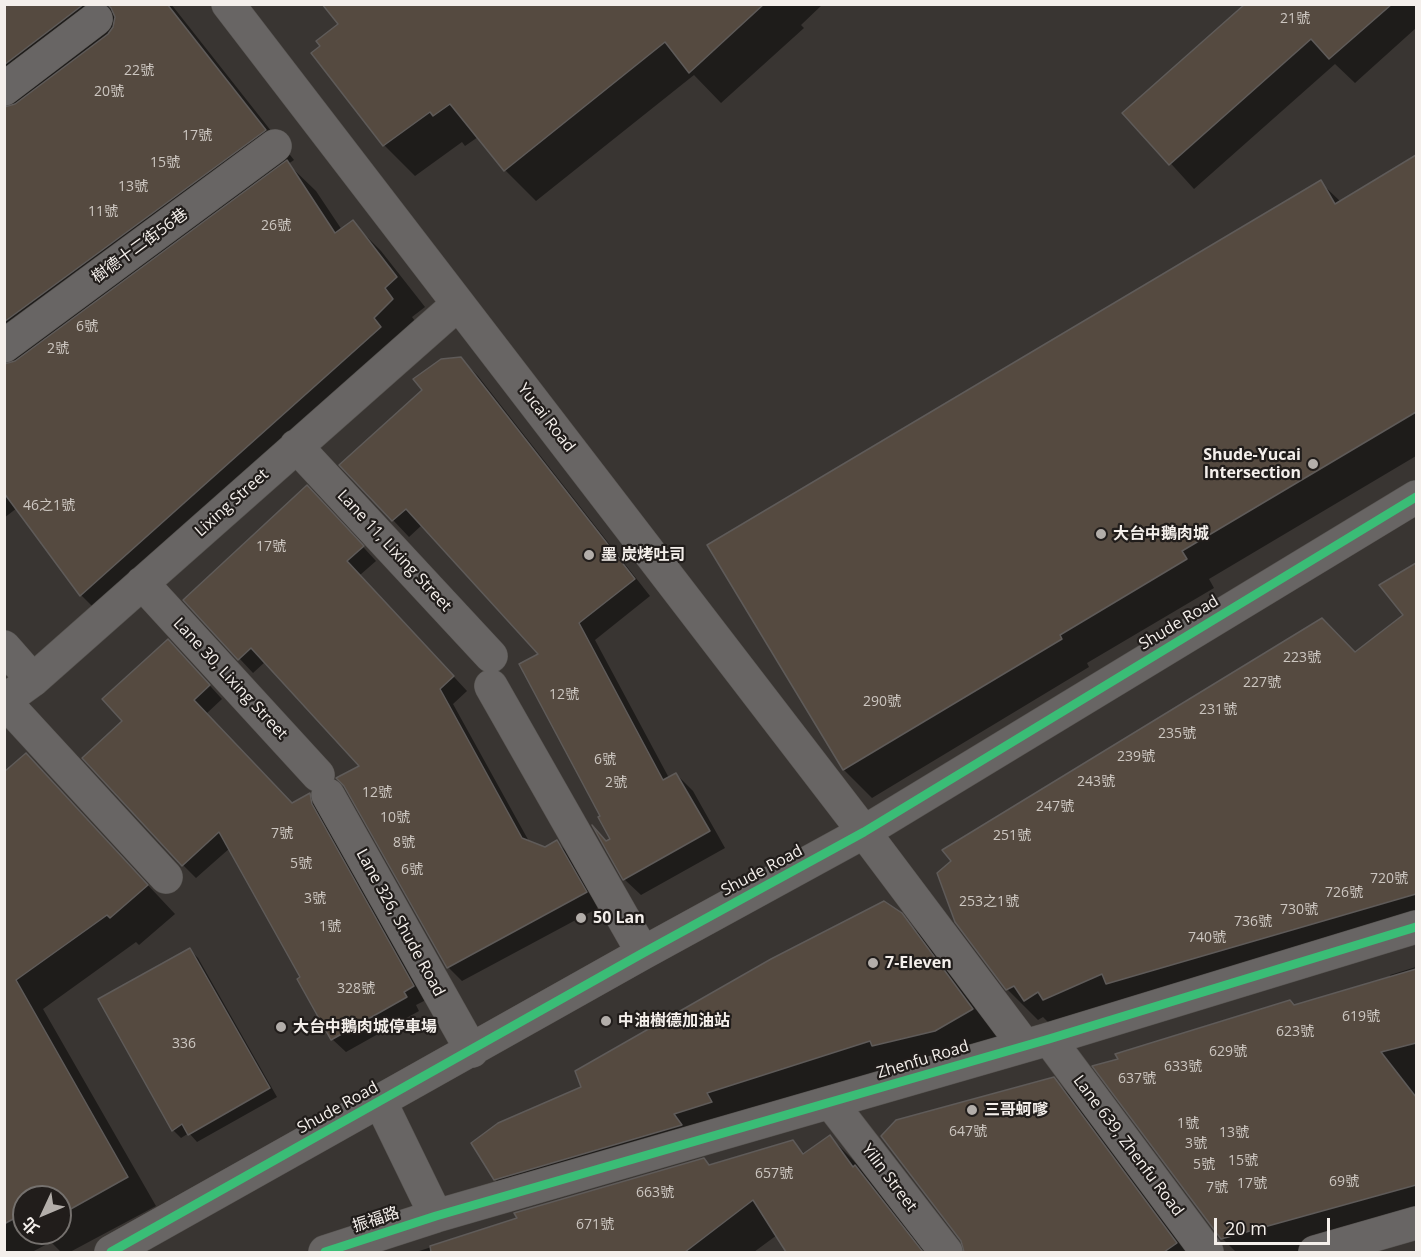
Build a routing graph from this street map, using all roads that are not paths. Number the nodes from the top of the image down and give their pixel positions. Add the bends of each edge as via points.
1 (228, 4) edge
2 (96, 19) dead end
3 (4, 89) edge
4 (275, 146) dead end
5 (458, 304) junction
6 (4, 346) edge
7 (296, 446) junction
8 (1415, 501) edge
9 (142, 583) junction
10 (4, 647) edge
11 (33, 680) junction
12 (4, 701) edge
13 (323, 785) joint
14 (864, 832) junction
15 (166, 877) dead end
16 (1416, 927) edge
17 (643, 953) junction
18 (1036, 1042) junction
19 (472, 1051) junction
20 (380, 1101) junction
21 (831, 1103) junction
22 (436, 1216) junction
23 (1416, 1223) edge
24 (111, 1252) edge
25 (325, 1252) edge
26 (946, 1252) edge
27 (1207, 1252) edge
28 (1315, 1252) edge

1 - 5 street, Yucai Road
2 - 3 street
4 - 6 street, 樹德十二街56巷
5 - 7 street, Lixing Street
5 - 14 street, Yucai Road
7 - 9 street, Lixing Street
7 - 17 street, Lane 11, Lixing Street via 491,671
8 - 14 street, Shude Road
9 - 11 street, Lixing Street
9 - 13 street, Lane 30, Lixing Street
10 - 11 street
11 - 12 street, Lixing Street
12 - 15 street
13 - 19 street, Lane 326, Shude Road
14 - 17 street, Shude Road
14 - 18 street, Yucai Road
16 - 18 street, Zhenfu Road
17 - 19 street, Shude Road
18 - 21 street, Zhenfu Road
18 - 27 street, Lane 639, Zhenfu Road
19 - 20 street, Shude Road
20 - 22 street
20 - 24 street, Shude Road
21 - 22 street, Zhenfu Road
21 - 26 street, Yilin Street
22 - 25 street, 振福路
23 - 28 street

